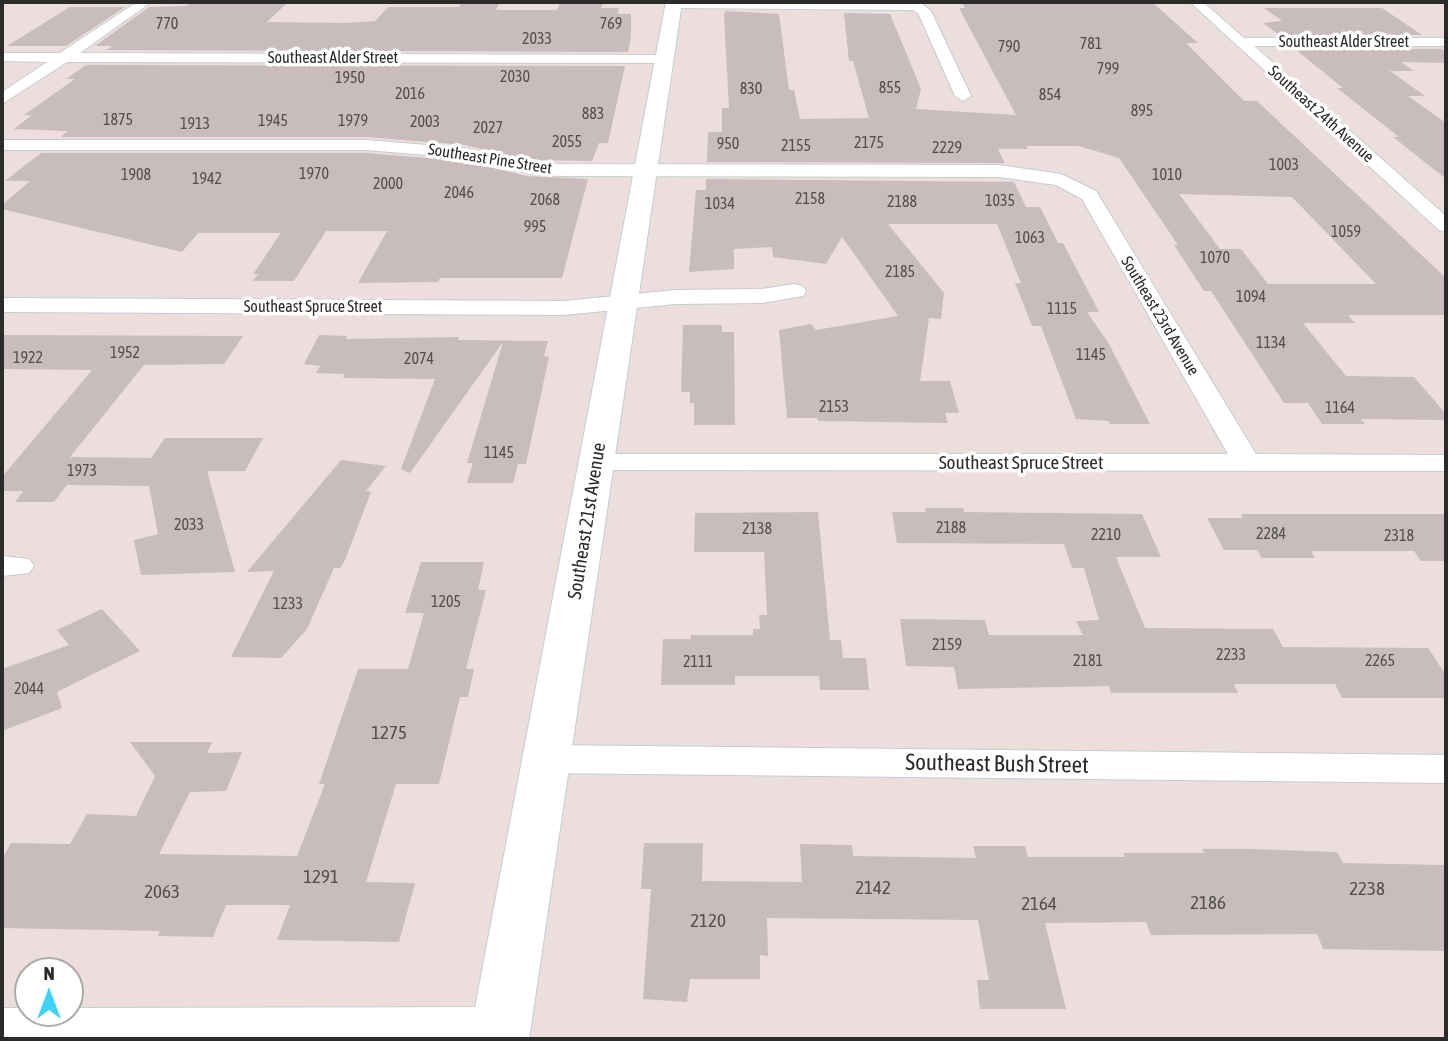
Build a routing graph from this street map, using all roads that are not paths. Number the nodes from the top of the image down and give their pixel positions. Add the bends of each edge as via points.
1 (145, 2) edge
2 (1196, 2) edge
3 (674, 3) edge
4 (1241, 42) junction
5 (1446, 42) edge
6 (2, 57) edge
7 (64, 58) junction
8 (664, 59) junction
9 (963, 96) dead end
10 (2, 99) edge
11 (2, 145) edge
12 (645, 172) junction
13 (1061, 180) joint
14 (1446, 226) edge
15 (795, 291) dead end
16 (623, 303) junction
17 (2, 305) edge
18 (597, 462) junction
19 (1247, 463) junction
20 (1446, 463) edge
21 (547, 760) junction
22 (1446, 769) edge
23 (2, 1030) edge
24 (500, 1034) edge

1 - 7 street
2 - 4 street, Southeast 24th Avenue
3 - 8 street, Southeast 21st Avenue
3 - 9 street via 916,6 924,11
4 - 5 street, Southeast Alder Street
4 - 14 street, Southeast 24th Avenue
6 - 7 street, Southeast Alder Street
7 - 8 street, Southeast Alder Street
7 - 10 street
8 - 12 street, Southeast 21st Avenue
11 - 12 street, Southeast Pine Street via 422,148 527,168
12 - 13 street, Southeast Pine Street via 999,171
12 - 16 street, Southeast 21st Avenue
13 - 19 street, Southeast 23rd Avenue via 1088,195
15 - 16 street, Southeast Spruce Street
16 - 17 street, Southeast Spruce Street via 564,308
16 - 18 street, Southeast 21st Avenue
18 - 19 street, Southeast Spruce Street
18 - 21 street, Southeast 21st Avenue
19 - 20 street, Southeast Spruce Street
21 - 22 street, Southeast Bush Street
21 - 24 street, Southeast 21st Avenue
23 - 24 street

